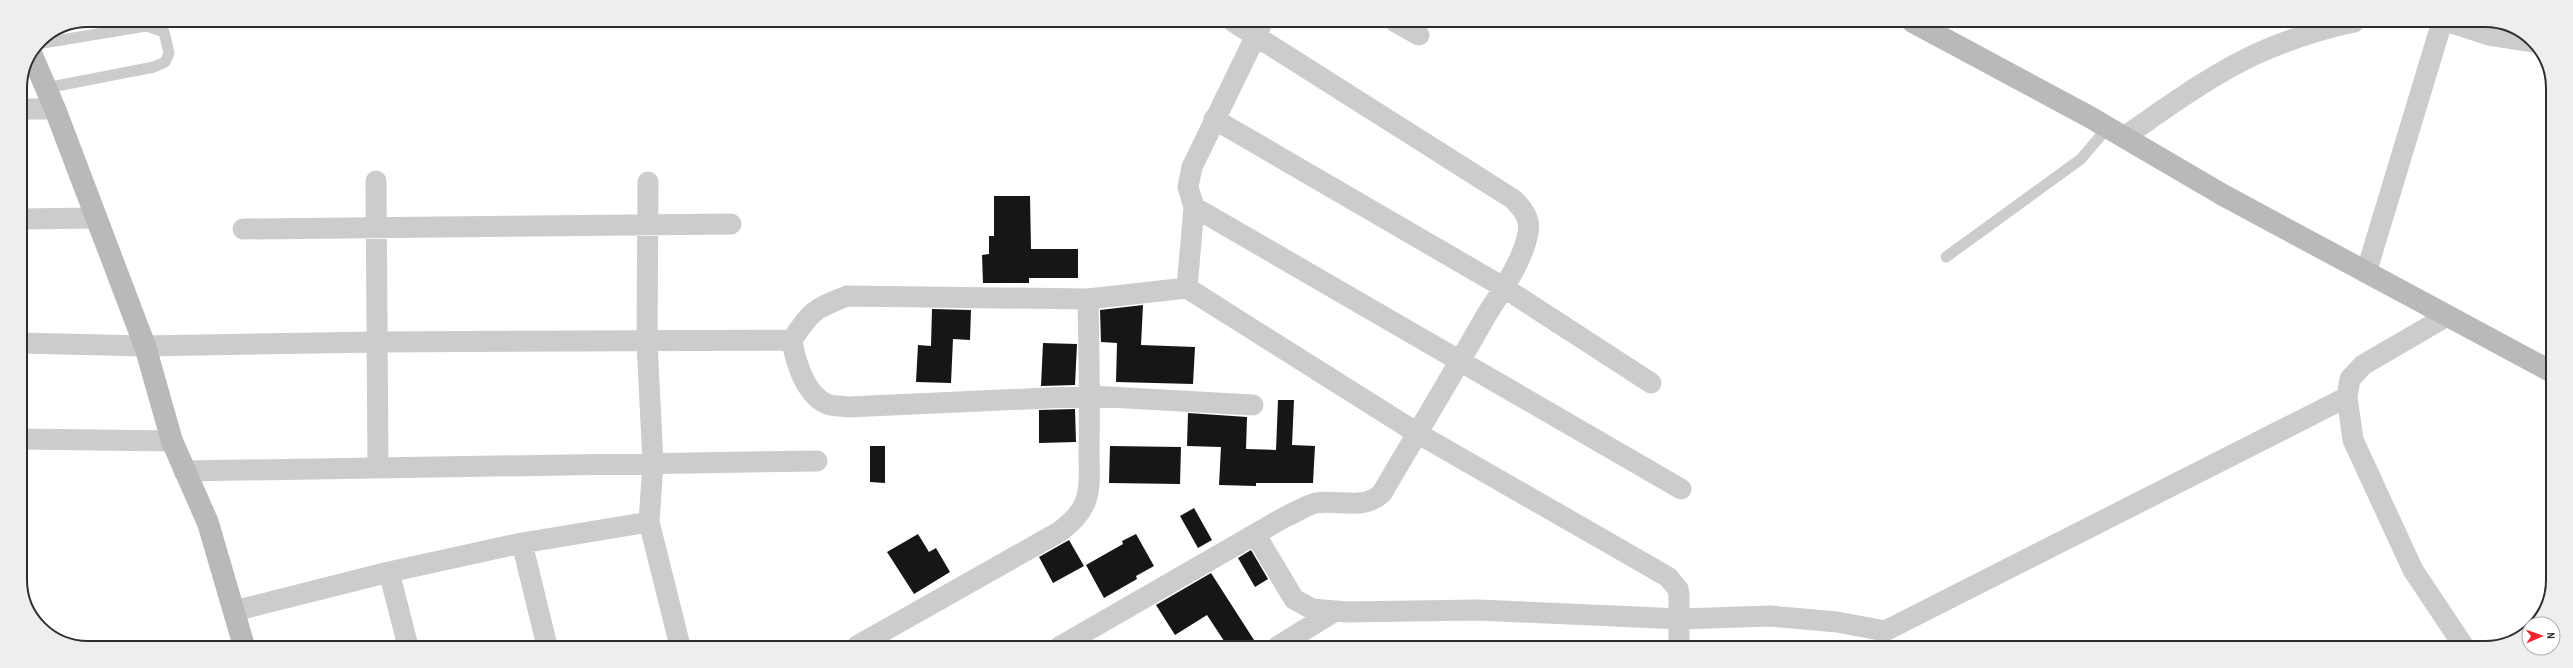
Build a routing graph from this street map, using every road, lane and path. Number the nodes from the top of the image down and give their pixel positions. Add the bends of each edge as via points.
1 (140, 27) edge
2 (149, 27) edge
3 (1405, 27) edge
4 (1923, 27) edge
5 (2332, 27) edge
6 (2440, 27) edge
7 (2464, 27) edge
8 (1259, 28) edge
9 (1419, 35) dead end
10 (2522, 40) edge
11 (48, 42) edge
12 (35, 59) edge
13 (46, 88) junction
14 (27, 109) edge
15 (55, 109) junction
16 (1214, 119) junction
17 (2116, 132) junction
18 (376, 181) dead end
19 (648, 182) dead end
20 (1194, 207) junction
21 (97, 218) junction
22 (27, 219) edge
23 (648, 224) junction
24 (731, 224) dead end
25 (376, 227) junction
26 (243, 229) dead end
27 (1946, 257) dead end
28 (2366, 273) junction
29 (1503, 287) junction
30 (1187, 288) junction
31 (1088, 299) junction
32 (2447, 316) junction
33 (792, 340) junction
34 (376, 342) junction
35 (648, 342) junction
36 (27, 343) edge
37 (145, 346) junction
38 (1461, 360) junction
39 (2546, 369) edge
40 (1651, 383) dead end
41 (1091, 396) junction
42 (2347, 397) junction
43 (1253, 405) dead end
44 (1417, 433) junction
45 (27, 439) edge
46 (172, 441) junction
47 (817, 461) dead end
48 (654, 463) junction
49 (378, 466) junction
50 (184, 471) junction
51 (1681, 489) dead end
52 (649, 522) junction
53 (1255, 534) junction
54 (522, 543) junction
55 (389, 572) junction
56 (234, 611) junction
57 (1335, 611) junction
58 (1681, 619) junction
59 (243, 641) edge
60 (407, 641) edge
61 (546, 641) edge
62 (679, 641) edge
63 (866, 641) edge
64 (1068, 641) edge
65 (1287, 641) edge
66 (1679, 641) edge
67 (2461, 641) edge

1 - 11 lane
2 - 13 lane via 164,32 169,53 166,62 154,67
3 - 9 street
4 - 17 street
5 - 17 street via 2256,54
6 - 28 street
7 - 10 street via 2489,35
8 - 16 street
8 - 29 street via 1355,101 1481,178 1523,208 1529,232 1524,248
12 - 13 street
13 - 15 street
14 - 15 street
15 - 21 street
16 - 20 street via 1192,167 1188,192
16 - 29 street
17 - 27 lane
17 - 28 street via 2223,195
18 - 25 street
19 - 23 street
20 - 30 street
20 - 38 street
21 - 22 street
21 - 37 street
23 - 24 street
23 - 25 street
23 - 35 street
25 - 26 street
25 - 34 street
28 - 32 street
29 - 38 street
29 - 40 street
30 - 31 street
30 - 44 street
31 - 33 street via 846,296 808,315
31 - 41 street
32 - 39 street
32 - 42 street via 2363,365 2350,379
33 - 35 street
33 - 41 street via 795,358 813,393 829,404 848,407
34 - 35 street
34 - 37 street
34 - 49 street
35 - 48 street
36 - 37 street
37 - 46 street
38 - 44 street
38 - 51 street
41 - 43 street
41 - 63 street via 1087,499 1073,521 1059,532
42 - 58 street via 1885,631 1837,622 1770,616
42 - 67 street via 2353,440 2410,562
44 - 53 street via 1382,493 1374,500 1359,503 1316,503
44 - 58 street via 1662,572 1678,589
45 - 46 street
46 - 50 street
47 - 48 street
48 - 49 street
48 - 52 street
49 - 50 street
50 - 56 street via 208,523
52 - 54 street
52 - 62 street
53 - 57 street via 1294,599 1312,608
53 - 64 street
54 - 55 street
54 - 61 street
55 - 56 street
55 - 60 street
56 - 59 street
57 - 58 street via 1478,610
57 - 65 street
58 - 66 street

